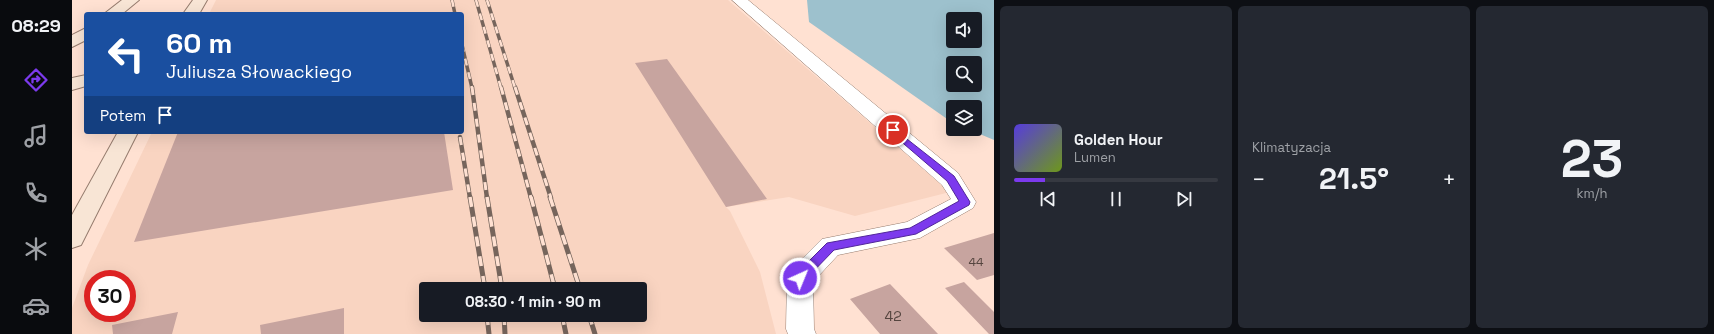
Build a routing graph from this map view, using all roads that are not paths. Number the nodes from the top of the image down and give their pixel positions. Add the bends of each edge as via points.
1 (132, 0) edge
2 (186, 0) edge
3 (200, 0) edge
4 (739, 0) edge
5 (115, 12) edge
6 (188, 12) edge
7 (193, 12) edge
8 (84, 34) edge
9 (72, 42) edge
10 (84, 81) edge
11 (72, 84) edge
12 (127, 134) edge
13 (72, 238) edge
14 (802, 334) edge

1 - 5 main road
2 - 6 main road
3 - 7 main road
4 - 14 street via 950,179 965,202 912,231 831,246 800,278
8 - 9 main road
10 - 11 main road
12 - 13 main road

